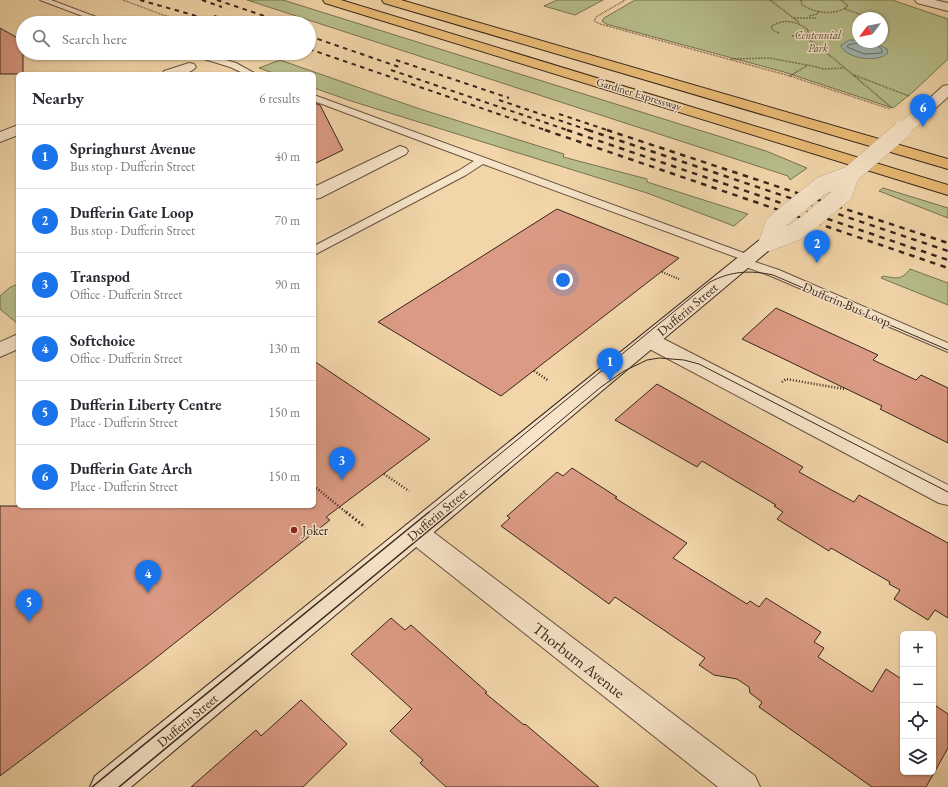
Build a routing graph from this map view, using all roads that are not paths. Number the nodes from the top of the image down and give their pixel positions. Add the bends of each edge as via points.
1 (44, 0) edge
2 (330, 0) edge
3 (388, 0) edge
4 (921, 0) edge
5 (948, 7) edge
6 (89, 16) edge
7 (216, 60) edge
8 (189, 67) dead end
9 (175, 72) edge
10 (248, 72) edge
11 (947, 92) edge
12 (316, 99) edge
13 (16, 131) edge
14 (0, 137) edge
15 (400, 151) dead end
16 (482, 160) junction
17 (948, 164) edge
18 (948, 190) edge
19 (316, 193) edge
20 (316, 250) edge
21 (746, 260) junction
22 (649, 340) junction
23 (16, 342) edge
24 (948, 348) edge
25 (0, 350) edge
26 (948, 496) edge
27 (415, 532) junction
28 (106, 787) edge
29 (744, 787) edge

1 - 6 lane
2 - 18 highway, Gardiner Expressway
3 - 17 highway, Gardiner Expressway
4 - 5 street
7 - 10 lane
8 - 9 street
11 - 21 street, Dufferin Street, bridge via 850,174 844,193 795,232 768,242
12 - 16 lane, Dufferin Bus Loop
13 - 14 street
15 - 19 street
16 - 20 lane
16 - 21 lane, Dufferin Bus Loop
21 - 22 street, Dufferin Street
21 - 24 lane, Dufferin Bus Loop
22 - 26 street
22 - 27 street, Dufferin Street
23 - 25 street
27 - 28 street, Dufferin Street
27 - 29 street, Thorburn Avenue

